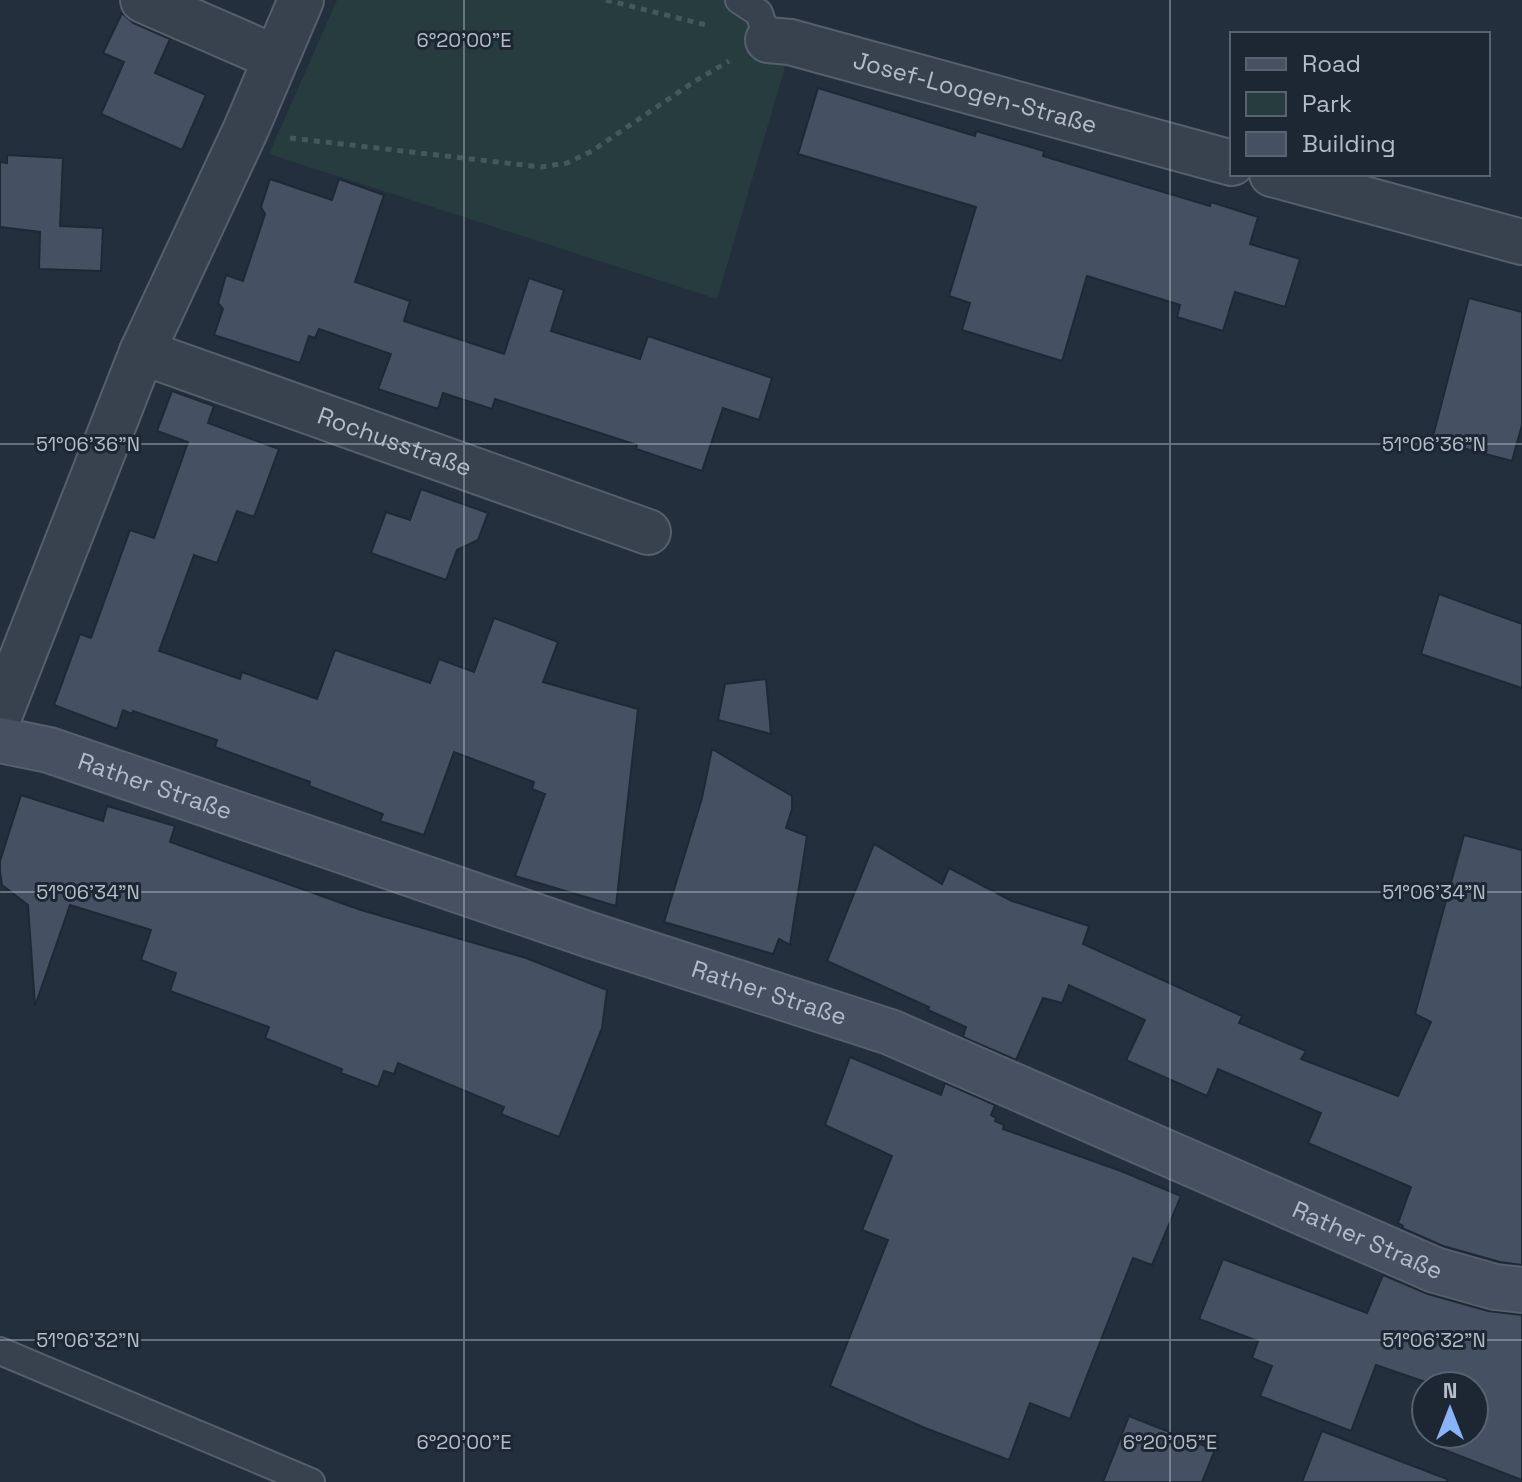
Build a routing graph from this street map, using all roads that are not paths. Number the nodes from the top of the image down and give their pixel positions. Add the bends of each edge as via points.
1 (143, 0) edge
2 (301, 0) edge
3 (739, 0) edge
4 (768, 40) joint
5 (276, 58) junction
6 (1230, 162) edge
7 (1279, 176) edge
8 (1522, 242) edge
9 (142, 352) junction
10 (648, 532) dead end
11 (0, 714) edge
12 (0, 740) edge
13 (1522, 1290) edge
14 (0, 1351) edge
15 (311, 1482) edge

1 - 5 street
2 - 5 street
3 - 4 lane via 759,13
4 - 6 street, Josef-Loogen-Straße
5 - 9 street
7 - 8 street
9 - 10 street, Rochusstraße
9 - 11 street
12 - 13 main road, Rather Straße via 49,750 890,1032 1435,1270
14 - 15 lane

